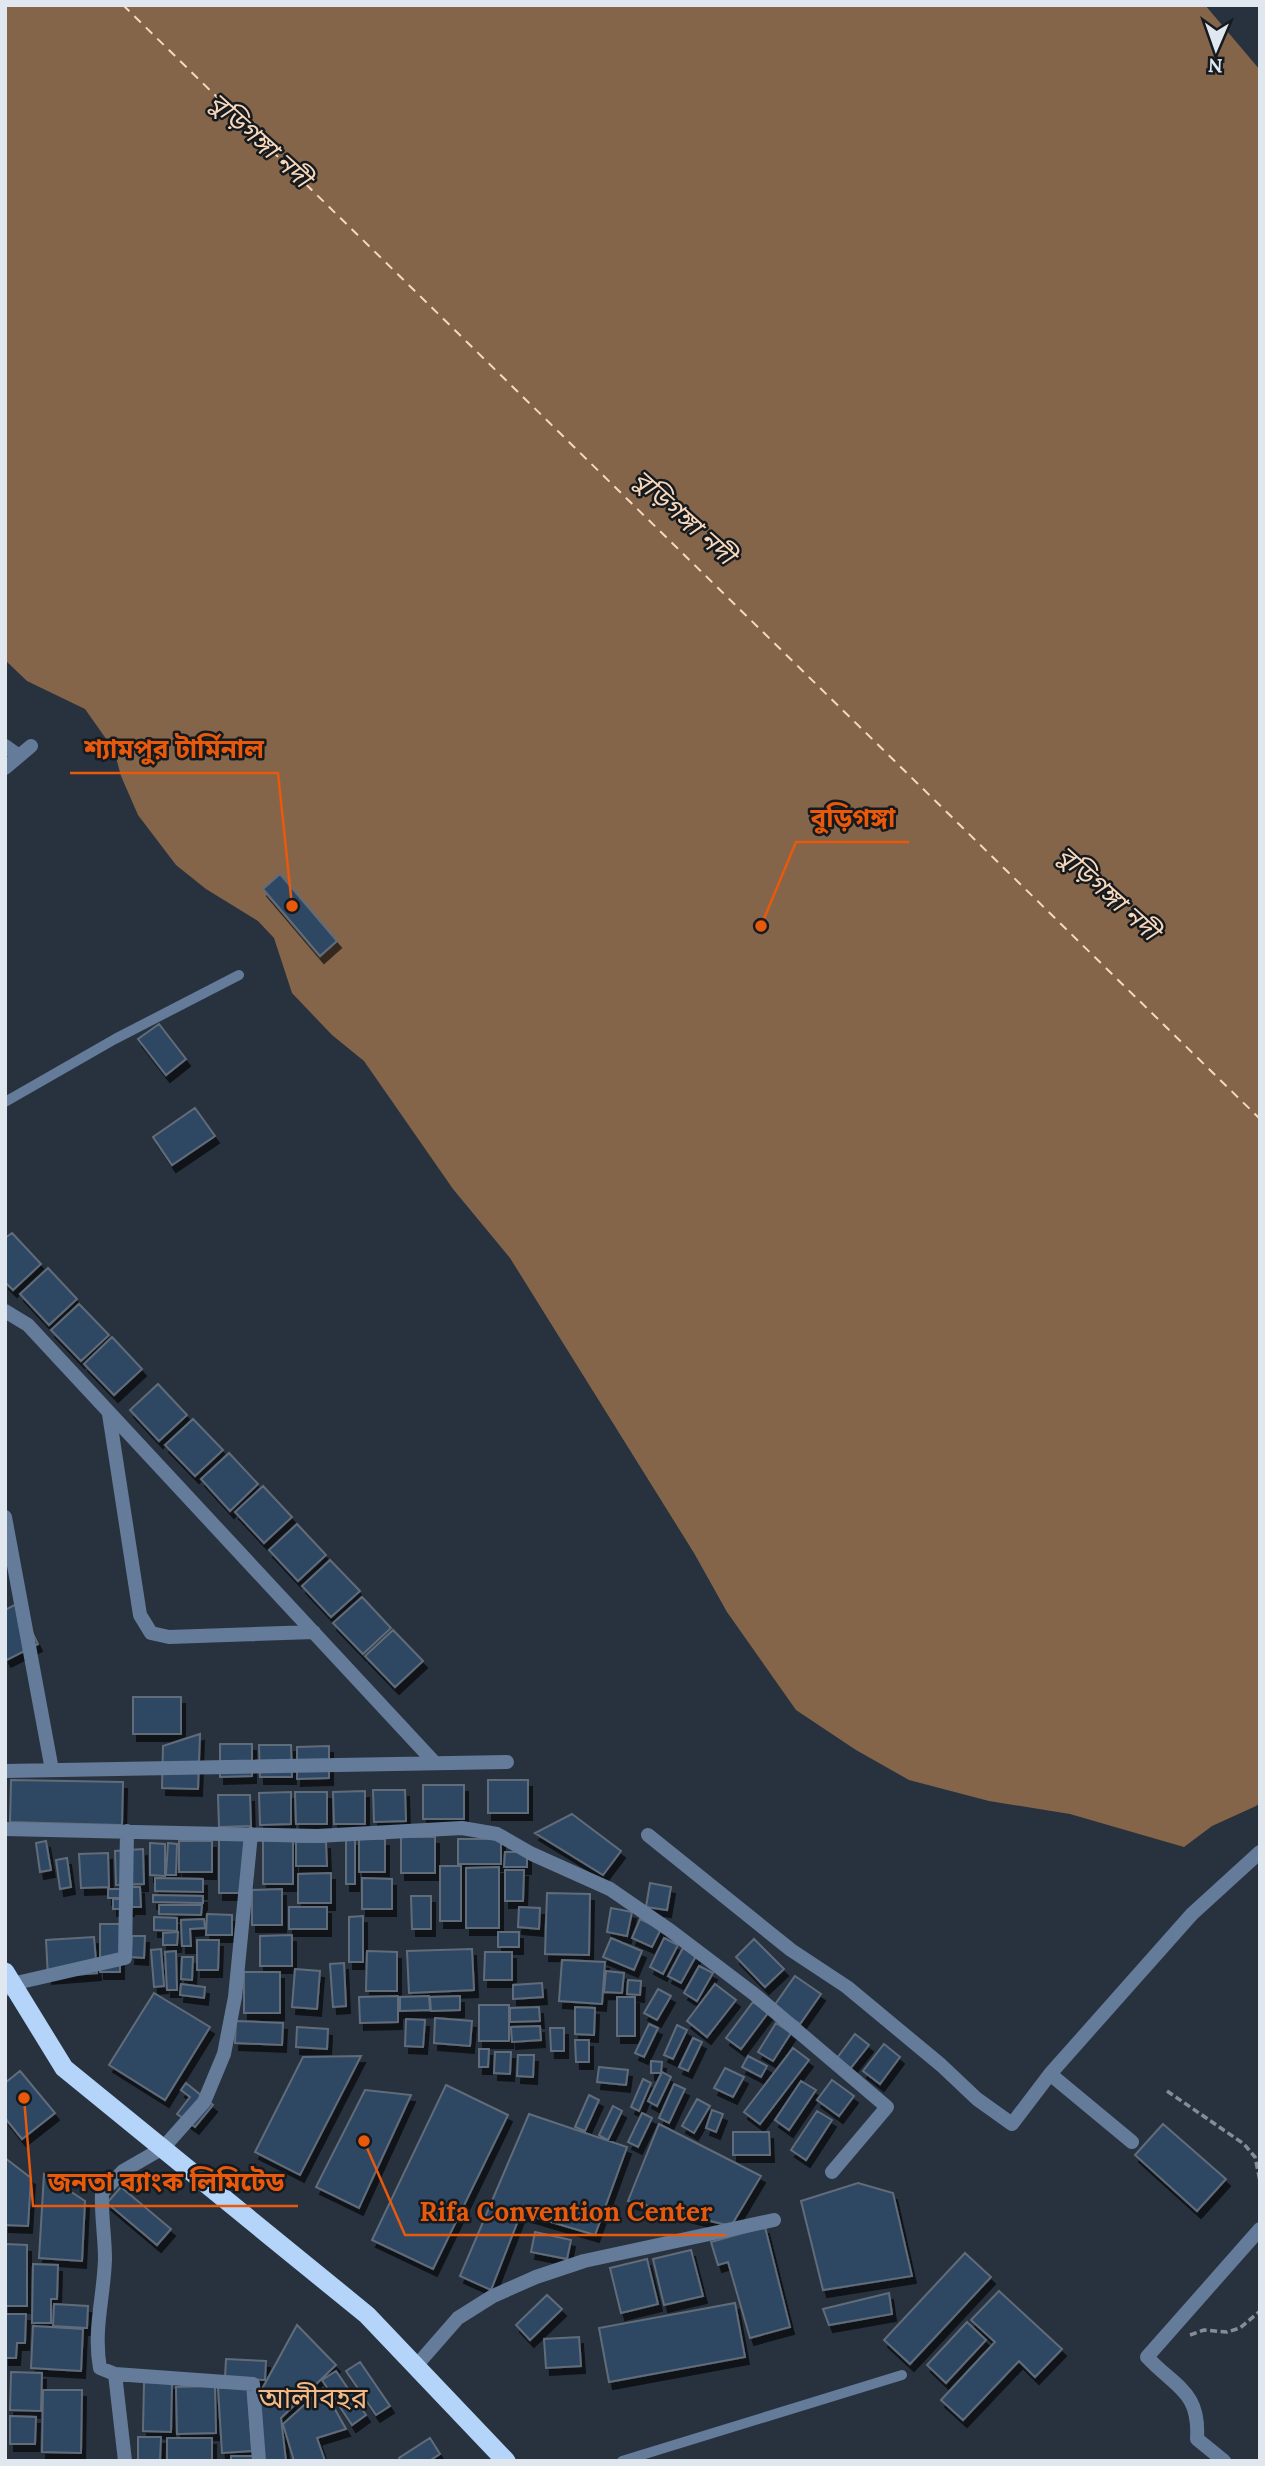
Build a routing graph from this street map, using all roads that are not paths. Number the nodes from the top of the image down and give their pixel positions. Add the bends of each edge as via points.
1 (5, 746) edge
2 (31, 746) dead end
3 (19, 756) junction
4 (5, 768) edge
5 (239, 975) dead end
6 (5, 1102) edge
7 (5, 1311) edge
8 (108, 1413) junction
9 (5, 1517) edge
10 (314, 1632) junction
11 (508, 1762) dead end
12 (435, 1763) junction
13 (52, 1770) junction
14 (5, 1771) edge
15 (5, 1829) edge
16 (127, 1831) junction
17 (251, 1834) junction
18 (648, 1835) dead end
19 (1260, 1853) edge
20 (7, 1982) edge
21 (1049, 2074) junction
22 (1132, 2142) dead end
23 (163, 2148) junction
24 (832, 2172) dead end
25 (774, 2220) dead end
26 (1260, 2229) edge
27 (416, 2366) junction
28 (115, 2374) junction
29 (902, 2375) dead end
30 (125, 2461) edge
31 (258, 2461) edge
32 (506, 2461) edge
33 (622, 2461) edge
34 (1224, 2461) edge

1 - 3 street
2 - 3 street
3 - 4 street
5 - 6 lane
7 - 8 street via 28,1325
8 - 10 street
8 - 10 street via 140,1615 151,1633 169,1637
9 - 13 street
10 - 12 street
11 - 12 street
12 - 13 street
13 - 14 street
15 - 16 street
16 - 17 street
16 - 20 street via 125,1958
17 - 23 street via 235,1997 223,2054 204,2102
17 - 24 street via 317,1836 462,1828 497,1834 610,1889 754,1994 887,2107
18 - 21 street via 791,1950 856,1994 976,2099 1012,2124
19 - 21 street via 1192,1914
20 - 23 highway via 65,2068
21 - 22 street
23 - 27 highway via 367,2315
23 - 28 street via 123,2171 102,2193 105,2261 96,2346 100,2368
25 - 27 street via 584,2261 536,2277 458,2318
26 - 34 street via 1147,2357 1194,2403 1196,2439
27 - 32 highway
28 - 30 street
28 - 31 street via 253,2384
29 - 33 lane

